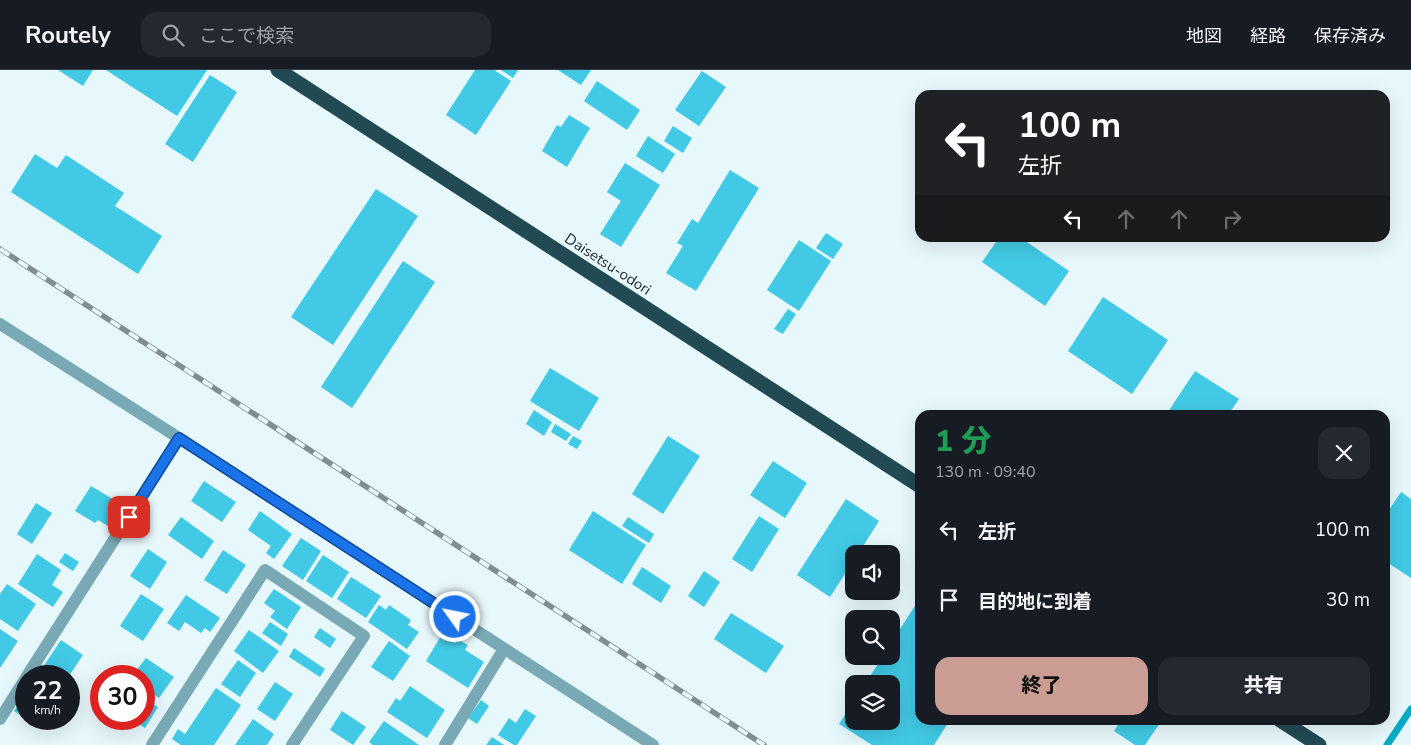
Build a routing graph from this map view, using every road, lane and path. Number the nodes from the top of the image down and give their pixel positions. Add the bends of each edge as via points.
1 (278, 70) edge
2 (0, 324) edge
3 (179, 438) junction
4 (915, 483) edge
5 (504, 649) junction
6 (35, 665) edge
7 (15, 696) edge
8 (0, 719) edge
9 (1288, 725) edge
10 (152, 745) edge
11 (292, 745) edge
12 (445, 745) edge
13 (653, 745) edge
14 (1319, 745) edge

1 - 4 highway, Daisetsu-odori
2 - 3 street
3 - 5 street
3 - 6 street
5 - 12 street
5 - 13 street
7 - 8 street
9 - 14 highway
10 - 11 street via 265,570 364,636

